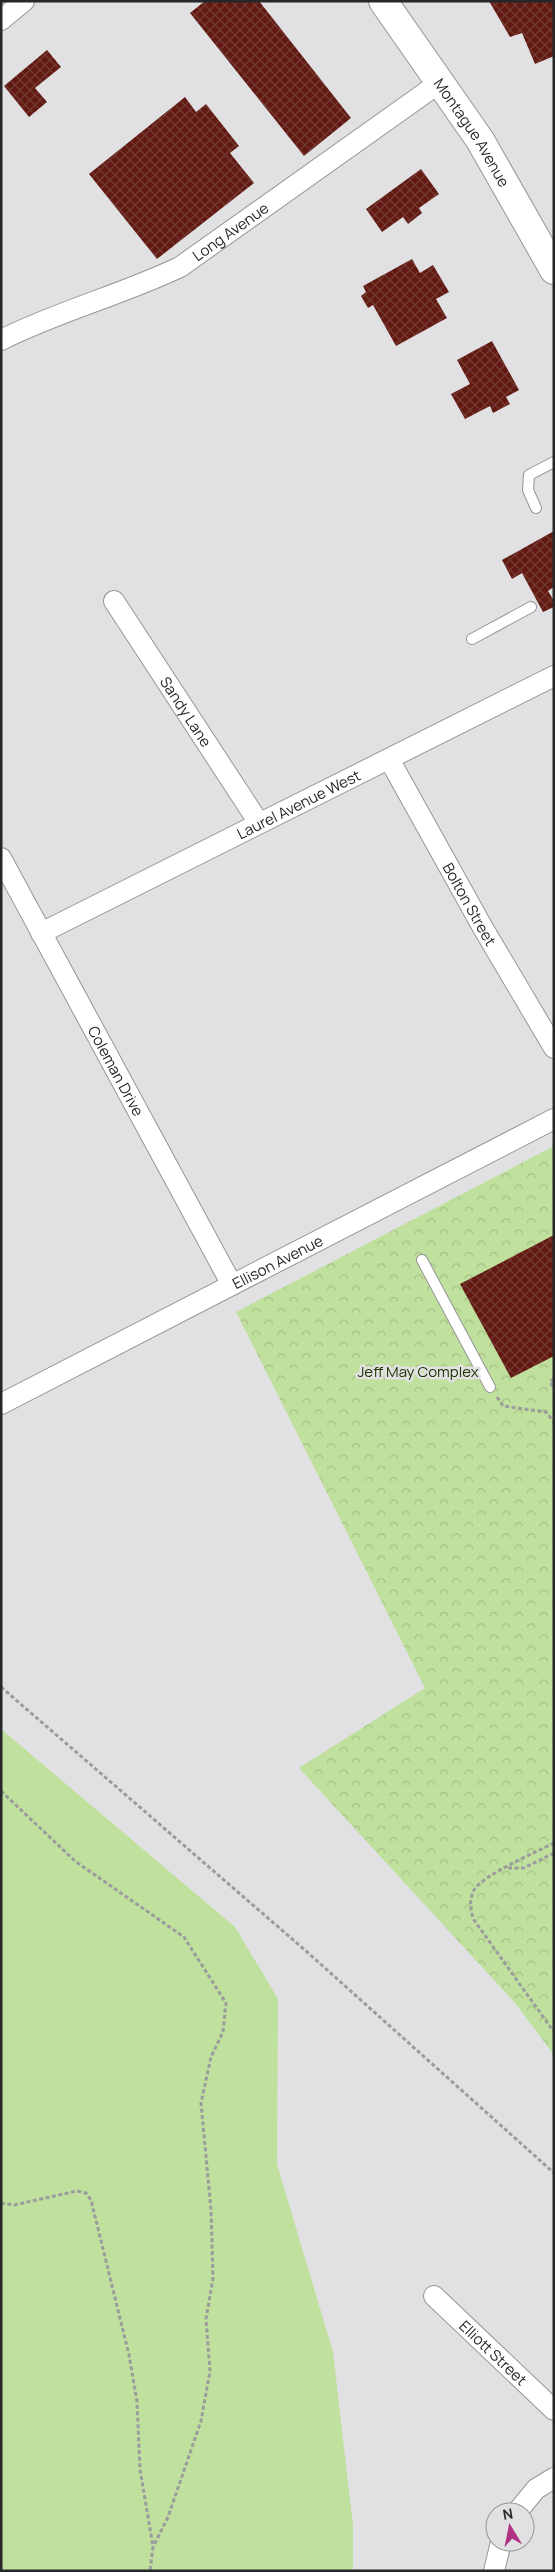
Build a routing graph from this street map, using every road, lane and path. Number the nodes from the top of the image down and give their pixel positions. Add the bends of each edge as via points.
1 (24, 1) edge
2 (382, 1) edge
3 (1, 20) edge
4 (439, 83) junction
5 (554, 270) edge
6 (1, 340) edge
7 (554, 462) edge
8 (536, 508) dead end
9 (114, 601) dead end
10 (532, 607) dead end
11 (472, 639) dead end
12 (554, 676) edge
13 (389, 758) junction
14 (259, 823) junction
15 (1, 858) edge
16 (41, 933) junction
17 (554, 1048) edge
18 (554, 1119) edge
19 (422, 1260) dead end
20 (232, 1284) junction
21 (554, 1378) edge
22 (490, 1387) joint
23 (554, 1389) edge
24 (1, 1404) edge
25 (554, 1422) edge
26 (1, 1687) edge
27 (1, 1791) edge
28 (554, 1843) edge
29 (554, 1853) edge
30 (506, 1868) junction
31 (554, 2032) edge
32 (554, 2174) edge
33 (1, 2203) edge
34 (434, 2296) dead end
35 (554, 2410) edge
36 (554, 2478) edge
37 (525, 2502) edge
38 (153, 2547) junction
39 (499, 2552) edge
40 (150, 2571) edge
41 (494, 2571) edge

1 - 3 street
2 - 4 main road, Montague Avenue
4 - 5 main road, Montague Avenue via 480,140
4 - 6 street, Long Avenue via 180,267 142,285 33,324
7 - 8 lane via 529,475 528,490
9 - 14 street, Sandy Lane
10 - 11 lane
12 - 13 street, Laurel Avenue West
13 - 14 street, Laurel Avenue West
13 - 17 street, Bolton Street
14 - 16 street, Laurel Avenue West
15 - 16 street, Coleman Drive
16 - 20 street, Coleman Drive
18 - 20 street, Ellison Avenue
19 - 22 lane
20 - 24 street, Ellison Avenue
21 - 23 path via 550,1380
22 - 25 path via 503,1406 546,1412
26 - 32 path via 299,1945
27 - 38 path via 75,1861 184,1937 226,2003 223,2032 211,2057 201,2103 213,2278 206,2319 210,2371 201,2421 168,2516
28 - 30 path
29 - 30 path via 524,1868
30 - 31 path via 484,1880 475,1890 471,1911 474,1920
33 - 38 path via 14,2205 77,2191 86,2193 91,2200 129,2354 137,2402 140,2468
34 - 35 street, Elliott Street
36 - 37 street via 536,2489
38 - 40 path
39 - 41 street

